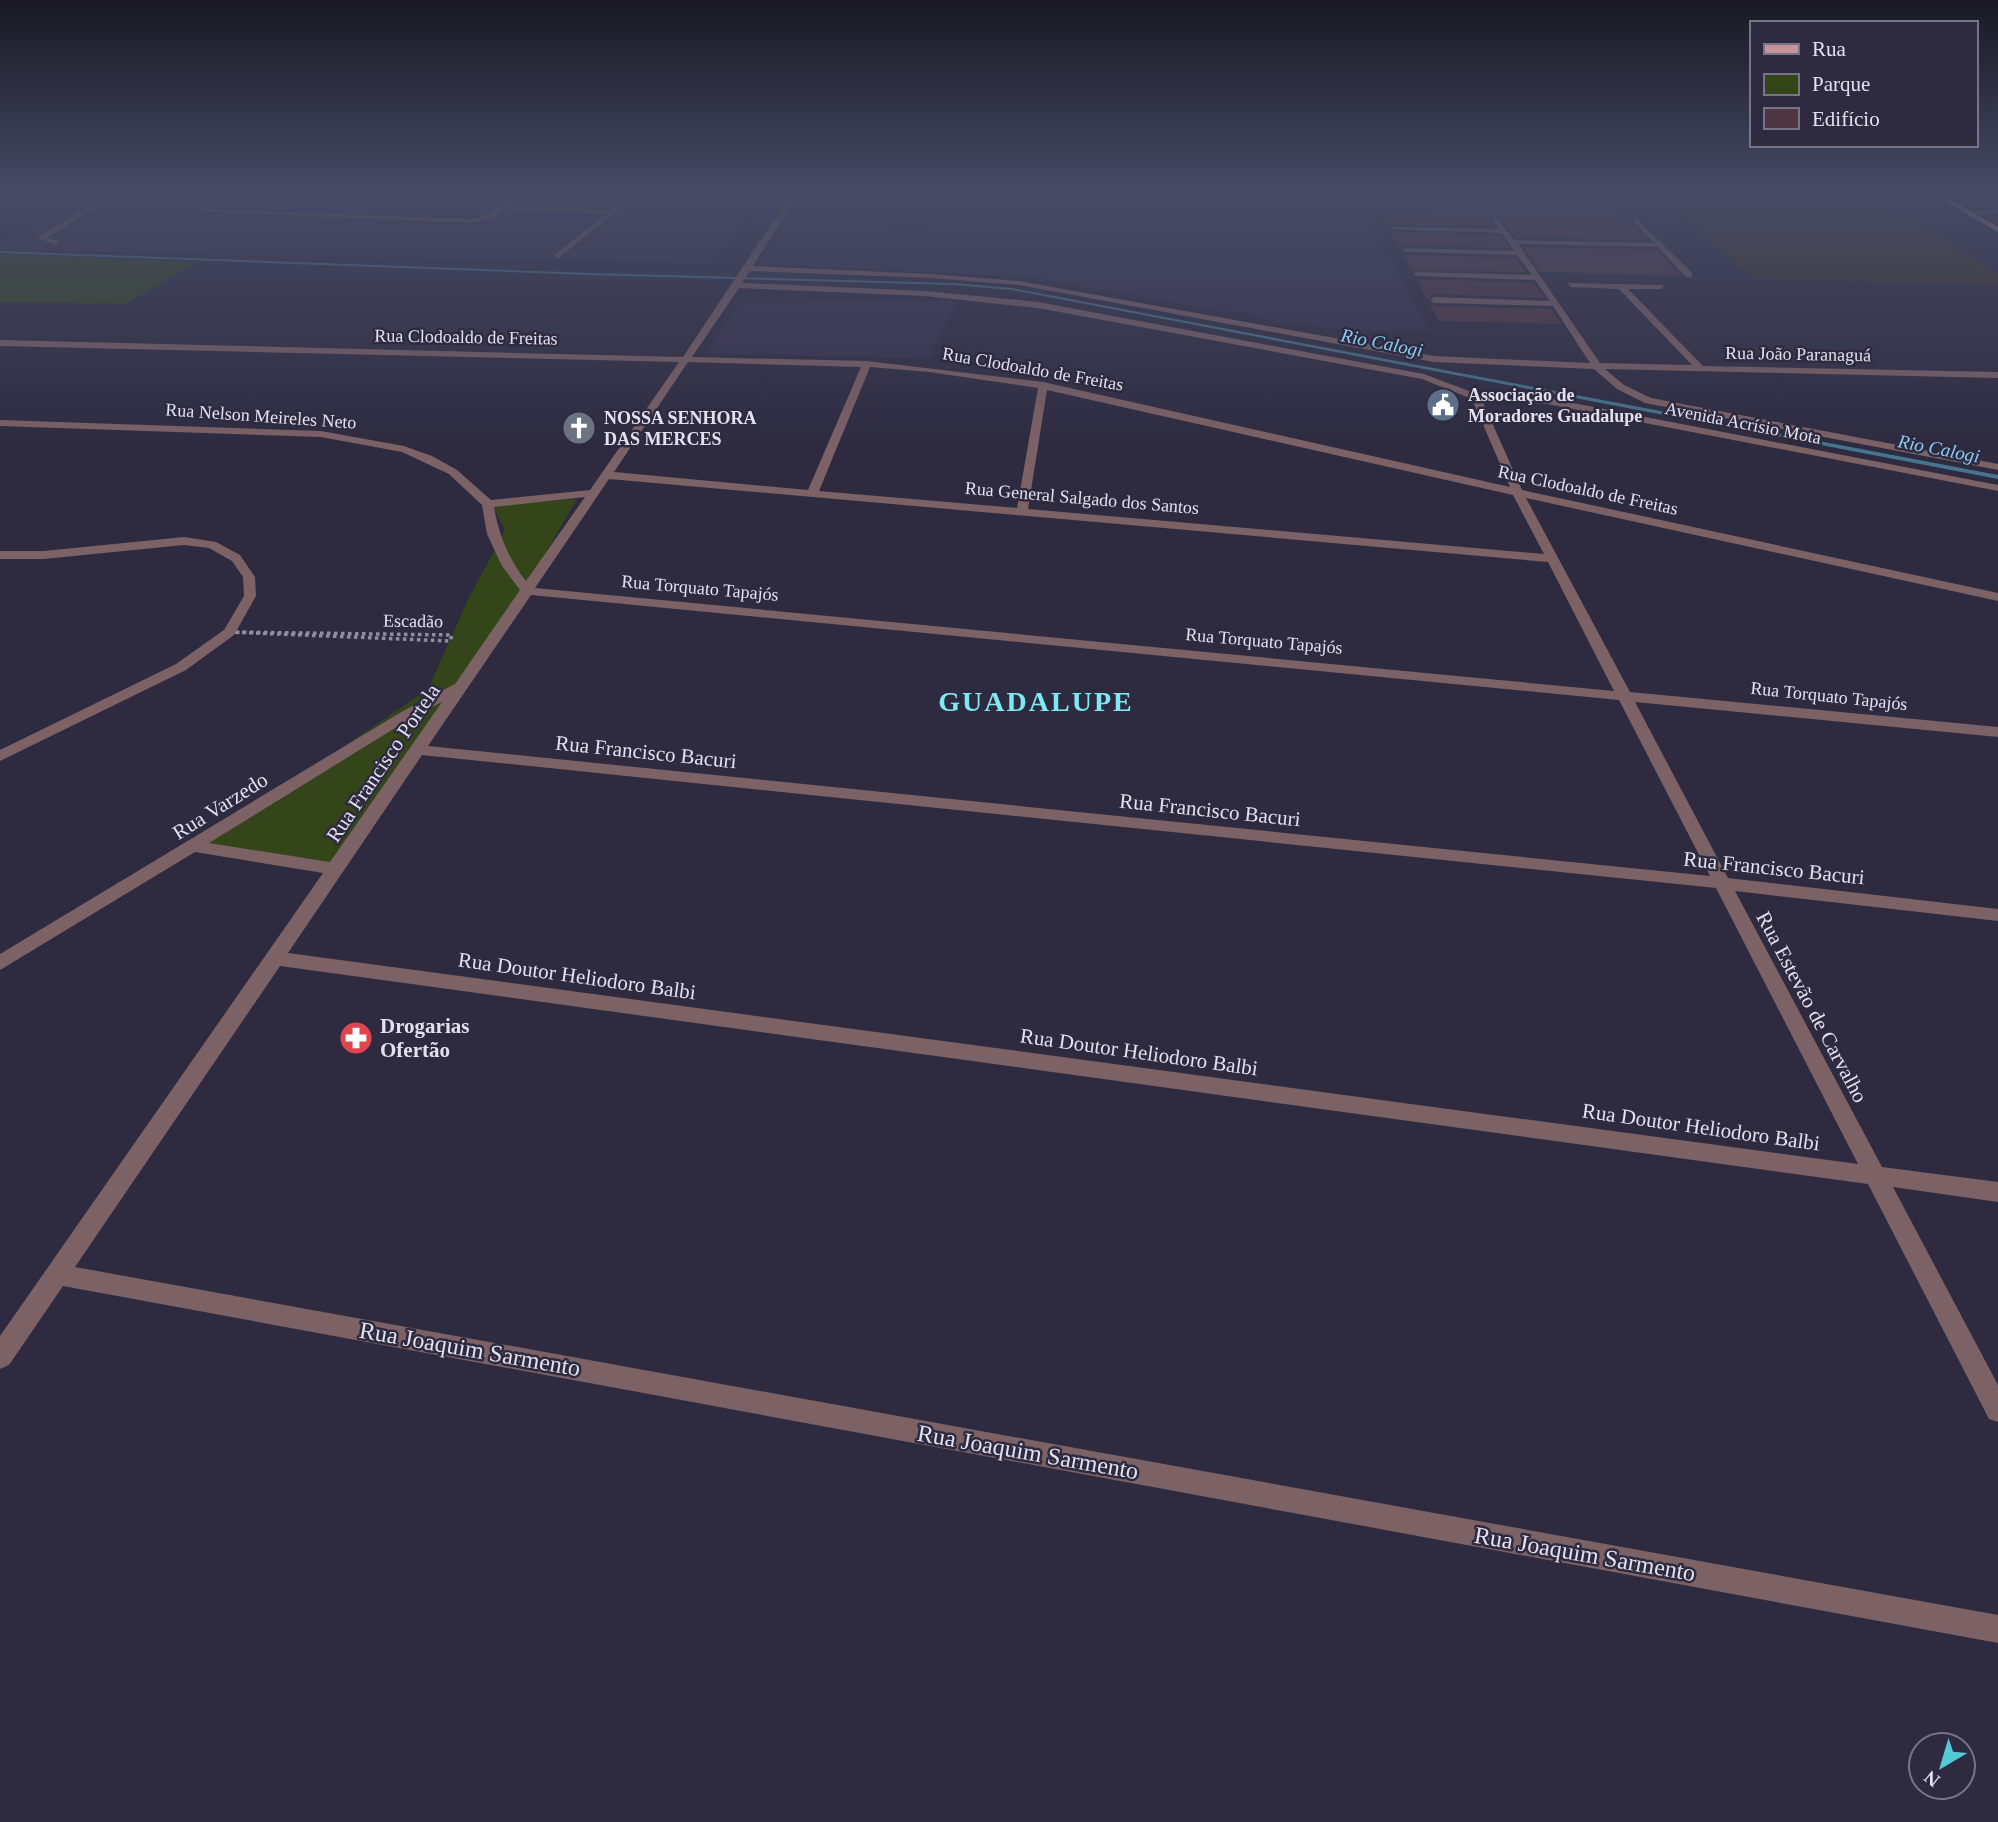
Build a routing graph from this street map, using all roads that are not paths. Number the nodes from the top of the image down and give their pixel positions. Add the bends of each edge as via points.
1 (926, 276) edge
2 (931, 276) edge
3 (1478, 276) edge
4 (741, 277) junction
5 (1537, 278) joint
6 (1572, 285) dead end
7 (1621, 286) junction
8 (1661, 287) dead end
9 (1434, 300) dead end
10 (1556, 304) junction
11 (0, 343) edge
12 (684, 361) junction
13 (867, 364) junction
14 (1597, 366) junction
15 (1700, 368) junction
16 (1998, 375) edge
17 (1043, 385) junction
18 (1476, 397) junction
19 (0, 423) edge
20 (1998, 467) edge
21 (606, 475) junction
22 (1998, 488) edge
23 (812, 492) junction
24 (594, 493) junction
25 (1518, 493) junction
26 (488, 504) junction
27 (1022, 510) junction
28 (0, 555) edge
29 (1554, 559) junction
30 (527, 590) junction
31 (1998, 597) edge
32 (462, 685) junction
33 (1622, 695) junction
34 (1998, 732) edge
35 (417, 750) junction
36 (0, 756) edge
37 (194, 846) junction
38 (336, 869) junction
39 (1721, 883) junction
40 (1998, 915) edge
41 (274, 958) junction
42 (0, 963) edge
43 (1873, 1174) junction
44 (1998, 1192) edge
45 (57, 1274) junction
46 (0, 1357) edge
47 (1998, 1410) edge
48 (1998, 1629) edge

1 - 4 street
2 - 14 street via 1019,283 1434,359
3 - 5 street
4 - 12 street, Rua Francisco Portela
4 - 18 street, Avenida Acrísio Mota via 974,296 1038,306 1424,377
5 - 10 street, Avenida Acrísio Mota
6 - 7 street
7 - 8 street
7 - 15 street
9 - 10 street
10 - 14 street, Avenida Acrísio Mota
11 - 12 street, Rua Clodoaldo de Freitas
12 - 13 street, Rua Clodoaldo de Freitas
12 - 21 street, Rua Francisco Portela
13 - 17 street, Rua Clodoaldo de Freitas
13 - 23 street
14 - 15 street, Rua João Paranaguá
14 - 20 street, Avenida Acrísio Mota via 1626,393 1649,401
15 - 16 street, Rua João Paranaguá
17 - 25 street, Rua Clodoaldo de Freitas
17 - 27 street
18 - 22 street, Avenida Acrísio Mota via 1547,401
18 - 25 street, Rua Estevão de Carvalho
19 - 26 street, Rua Nelson Meireles Neto via 208,428 362,439 428,458 453,472
21 - 23 street, Rua General Salgado dos Santos
21 - 24 street, Rua Francisco Portela
23 - 27 street, Rua General Salgado dos Santos
24 - 26 street
24 - 30 street, Rua Francisco Portela
25 - 29 street, Rua Estevão de Carvalho
25 - 31 street, Rua Clodoaldo de Freitas
26 - 30 street via 493,534 508,566
27 - 29 street, Rua General Salgado dos Santos
28 - 36 street via 184,541 212,545 236,558 249,577 250,596 229,632 181,667
29 - 33 street, Rua Estevão de Carvalho
30 - 32 street, Rua Francisco Portela
30 - 33 street, Rua Torquato Tapajós
32 - 35 street, Rua Francisco Portela
32 - 37 street, Rua Varzedo
33 - 34 street, Rua Torquato Tapajós
33 - 39 street, Rua Estevão de Carvalho
35 - 38 street, Rua Francisco Portela
35 - 39 street, Rua Francisco Bacuri
37 - 38 street
37 - 42 street, Rua Varzedo
38 - 41 street, Rua Francisco Portela
39 - 40 street, Rua Francisco Bacuri
39 - 43 street, Rua Estevão de Carvalho
41 - 43 street, Rua Doutor Heliodoro Balbi
41 - 45 street, Rua Francisco Portela
43 - 44 street, Rua Doutor Heliodoro Balbi
43 - 47 street, Rua Estevão de Carvalho
45 - 46 street, Rua Francisco Portela
45 - 48 street, Rua Joaquim Sarmento

